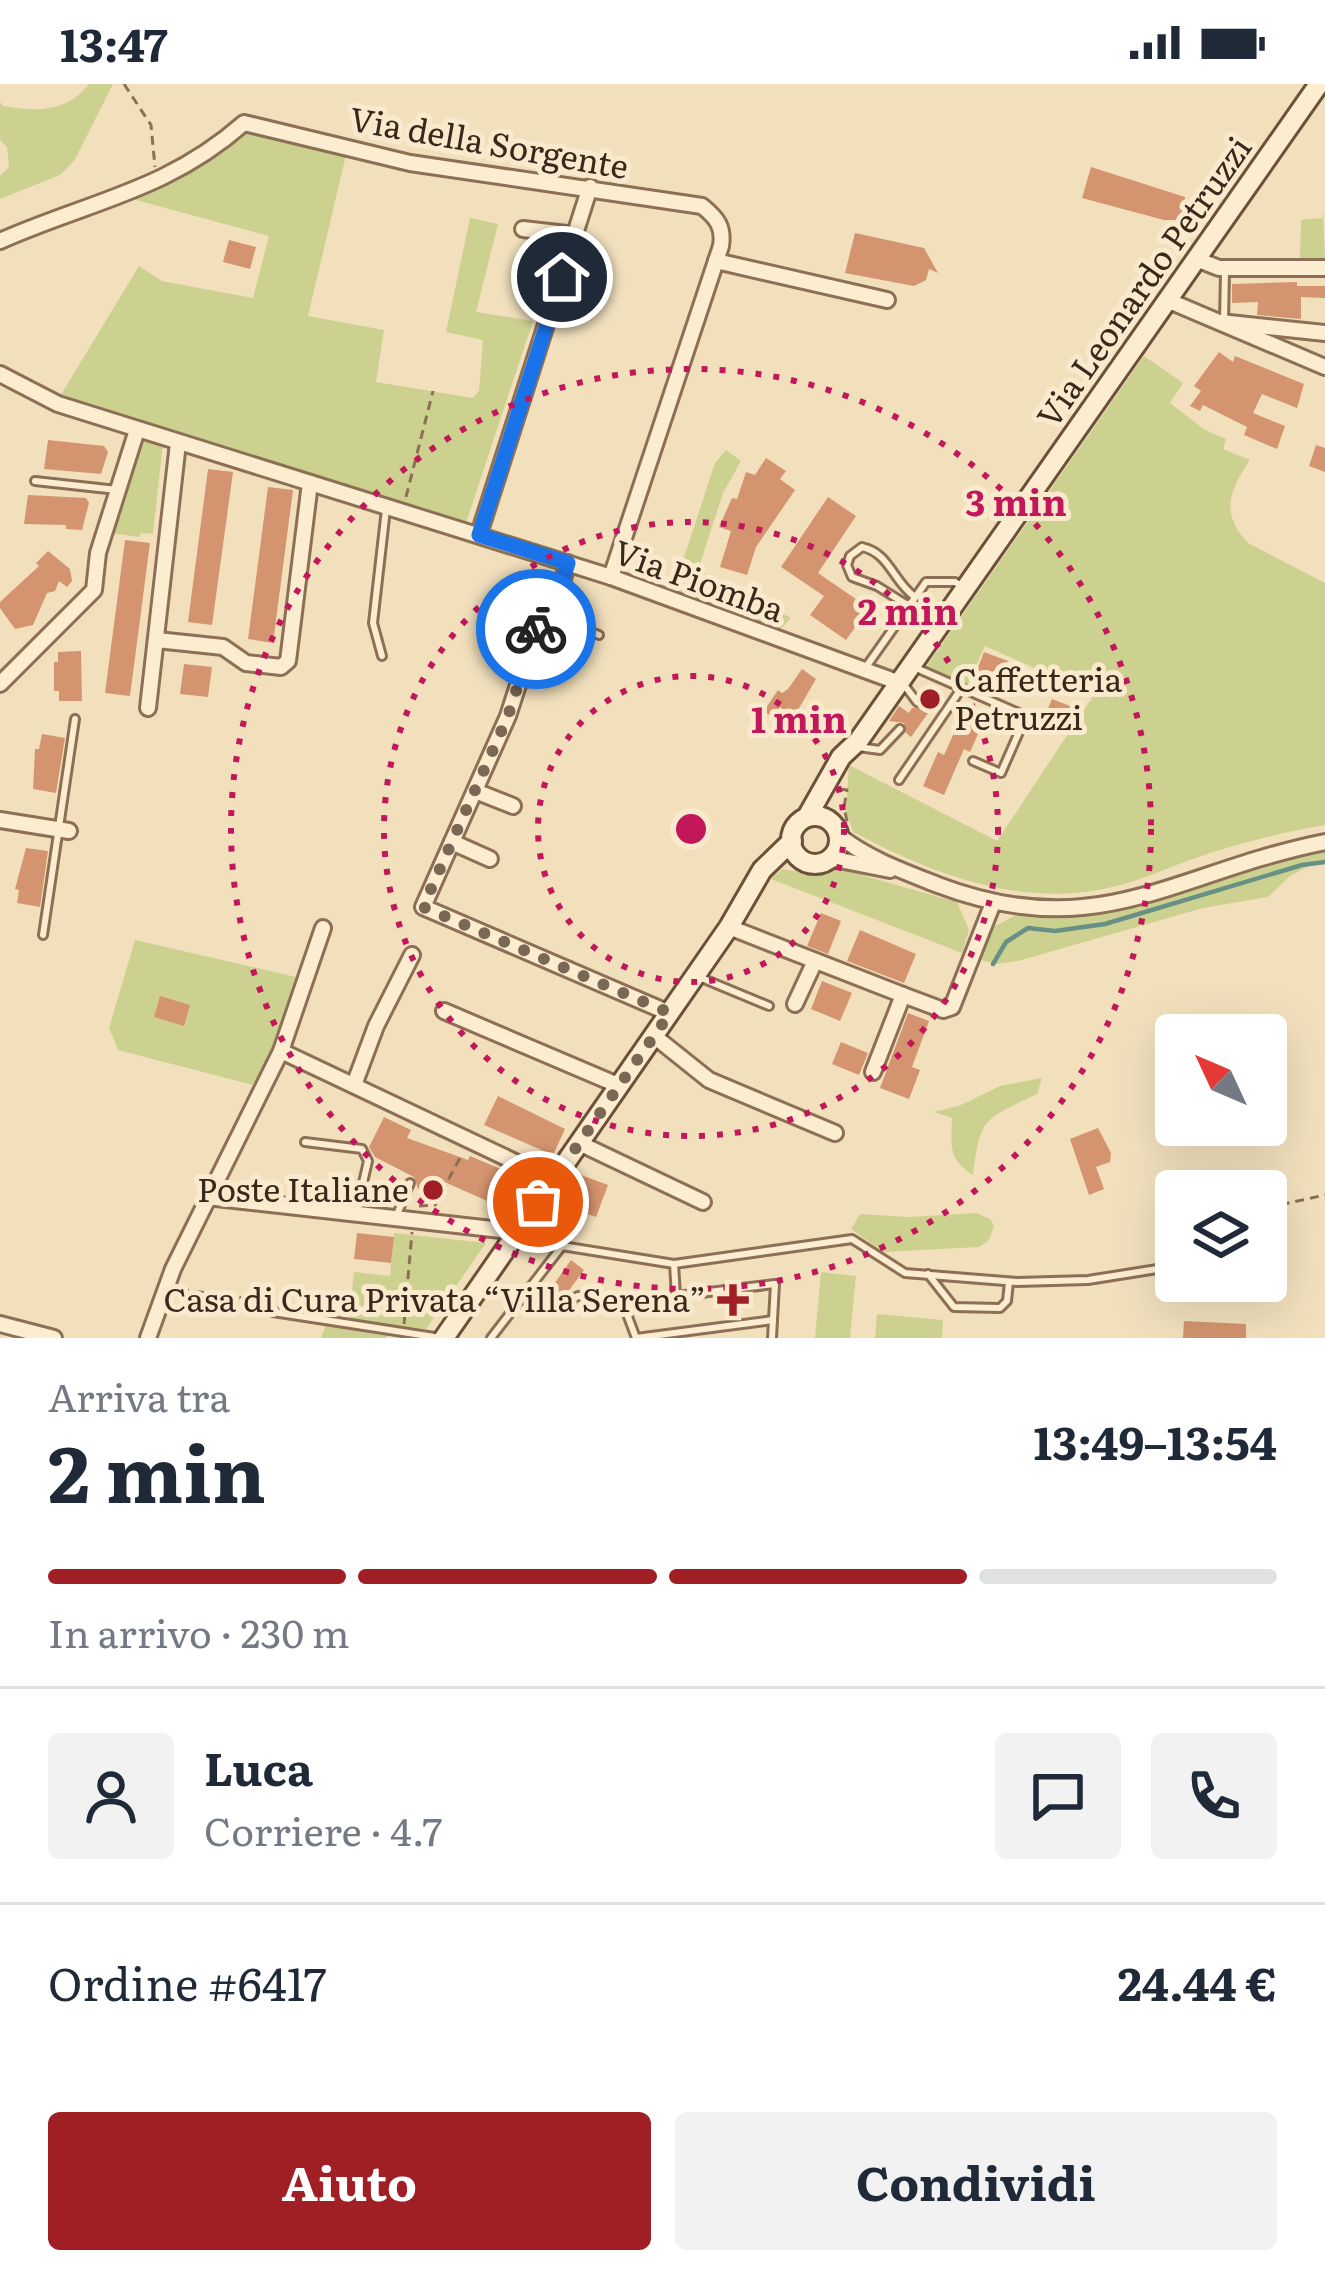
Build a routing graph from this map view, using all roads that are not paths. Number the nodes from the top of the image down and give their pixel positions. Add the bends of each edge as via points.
1 (1319, 84) edge
2 (590, 187) junction
3 (523, 229) dead end
4 (575, 236) junction
5 (0, 241) edge
6 (1196, 259) junction
7 (716, 261) junction
8 (1225, 268) junction
9 (1325, 268) edge
10 (887, 300) dead end
11 (1167, 300) junction
12 (1219, 322) junction
13 (1264, 325) junction
14 (1325, 333) edge
15 (1257, 341) junction
16 (1325, 368) edge
17 (0, 374) edge
18 (137, 430) junction
19 (178, 443) junction
20 (35, 481) dead end
21 (310, 483) junction
22 (117, 490) junction
23 (395, 508) junction
24 (479, 535) junction
25 (568, 563) junction
26 (611, 577) junction
27 (967, 588) junction
28 (915, 597) junction
29 (909, 606) junction
30 (551, 617) junction
31 (599, 635) dead end
32 (157, 640) junction
33 (382, 656) dead end
34 (866, 669) junction
35 (906, 675) junction
36 (0, 684) edge
37 (962, 688) junction
38 (916, 702) dead end
39 (148, 708) dead end
40 (75, 719) dead end
41 (900, 729) dead end
42 (853, 748) junction
43 (973, 761) dead end
44 (899, 780) dead end
45 (476, 790) junction
46 (513, 806) dead end
47 (807, 817) junction
48 (0, 820) edge
49 (63, 830) junction
50 (841, 831) junction
51 (452, 842) junction
52 (1325, 842) edge
53 (796, 850) junction
54 (829, 858) junction
55 (490, 859) dead end
56 (918, 878) junction
57 (993, 903) junction
58 (729, 927) junction
59 (323, 928) dead end
60 (43, 935) dead end
61 (412, 955) dead end
62 (815, 961) junction
63 (696, 975) junction
64 (903, 995) junction
65 (795, 1004) dead end
66 (769, 1006) dead end
67 (443, 1011) dead end
68 (670, 1013) junction
69 (653, 1036) junction
70 (281, 1051) junction
71 (873, 1072) dead end
72 (354, 1084) junction
73 (620, 1086) junction
74 (835, 1133) dead end
75 (305, 1142) dead end
76 (579, 1143) junction
77 (554, 1180) junction
78 (410, 1183) dead end
79 (207, 1197) junction
80 (703, 1202) dead end
81 (356, 1213) junction
82 (398, 1213) junction
83 (514, 1237) junction
84 (674, 1264) junction
85 (1155, 1269) edge
86 (928, 1274) junction
87 (1009, 1281) junction
88 (523, 1295) junction
89 (273, 1312) road end
90 (773, 1320) junction
91 (0, 1324) edge
92 (54, 1338) edge
93 (148, 1338) edge
94 (442, 1338) edge
95 (491, 1338) edge
96 (636, 1338) edge
97 (772, 1338) edge

1 - 6 main road, Via Leonardo Petruzzi
2 - 4 street
2 - 5 street, Via della Sorgente via 410,163 244,123 152,185
2 - 7 street, Via della Sorgente via 702,206 723,232
3 - 4 street
4 - 24 street
6 - 8 street
6 - 11 main road, Via Leonardo Petruzzi
7 - 10 street
7 - 26 street
8 - 9 street
8 - 12 lane
11 - 12 street
11 - 27 main road, Via Leonardo Petruzzi
12 - 13 street
12 - 15 street
13 - 14 street
13 - 15 street
15 - 16 street
17 - 18 street, Via Piomba
18 - 19 street, Via Piomba
18 - 22 street
19 - 21 street, Via Piomba
19 - 32 street
20 - 22 lane
21 - 23 street, Via Piomba
21 - 32 street via 288,661 246,663 224,642
22 - 36 street via 94,590
23 - 24 street, Via Piomba
23 - 33 lane via 382,522 373,623
24 - 25 street, Via Piomba
25 - 26 street, Via Piomba
25 - 30 street
26 - 34 street, Via Piomba
27 - 28 lane via 926,582
27 - 35 main road, Via Leonardo Petruzzi
28 - 29 lane
28 - 29 lane via 875,550 850,556 852,577
29 - 34 lane
30 - 31 lane
30 - 45 street via 541,614
32 - 39 street
34 - 35 street, Via Piomba
35 - 37 lane
35 - 38 lane
35 - 42 main road, Via Leonardo Petruzzi
37 - 43 lane via 1022,715 1001,773
37 - 44 lane
40 - 49 lane
41 - 42 lane via 880,750
42 - 47 main road, Via Leonardo Petruzzi
42 - 50 main road, Via Leonardo Petruzzi via 835,796
45 - 46 street
45 - 51 street
47 - 50 main road
47 - 53 main road via 795,826
48 - 49 street
49 - 60 lane
50 - 54 main road
50 - 56 street via 855,848
51 - 55 street
51 - 68 street via 423,907
52 - 57 street via 1123,903 1059,910
53 - 54 main road via 818,863
53 - 58 main road
54 - 56 street
56 - 57 street
57 - 64 street via 952,1007
58 - 62 street
58 - 63 main road
59 - 70 street
61 - 72 street
62 - 64 street
62 - 65 street
63 - 66 lane
63 - 68 main road
64 - 71 street
67 - 73 street
68 - 69 main road
69 - 73 main road
69 - 74 street via 710,1080
70 - 72 street
70 - 79 street
72 - 77 street
73 - 76 main road
75 - 81 lane via 362,1149 368,1161
76 - 77 main road
76 - 80 street
77 - 83 main road
78 - 82 lane
79 - 81 street
79 - 93 street
81 - 82 street
82 - 83 street
83 - 94 main road
84 - 86 lane via 852,1240 905,1273
84 - 88 lane via 562,1246
84 - 90 lane via 676,1296 775,1284
85 - 87 lane
86 - 87 lane
86 - 87 lane via 954,1307 1000,1308
88 - 95 lane
88 - 96 lane via 549,1311 578,1297 624,1306
89 - 94 lane
90 - 96 lane
90 - 97 lane
91 - 92 street

